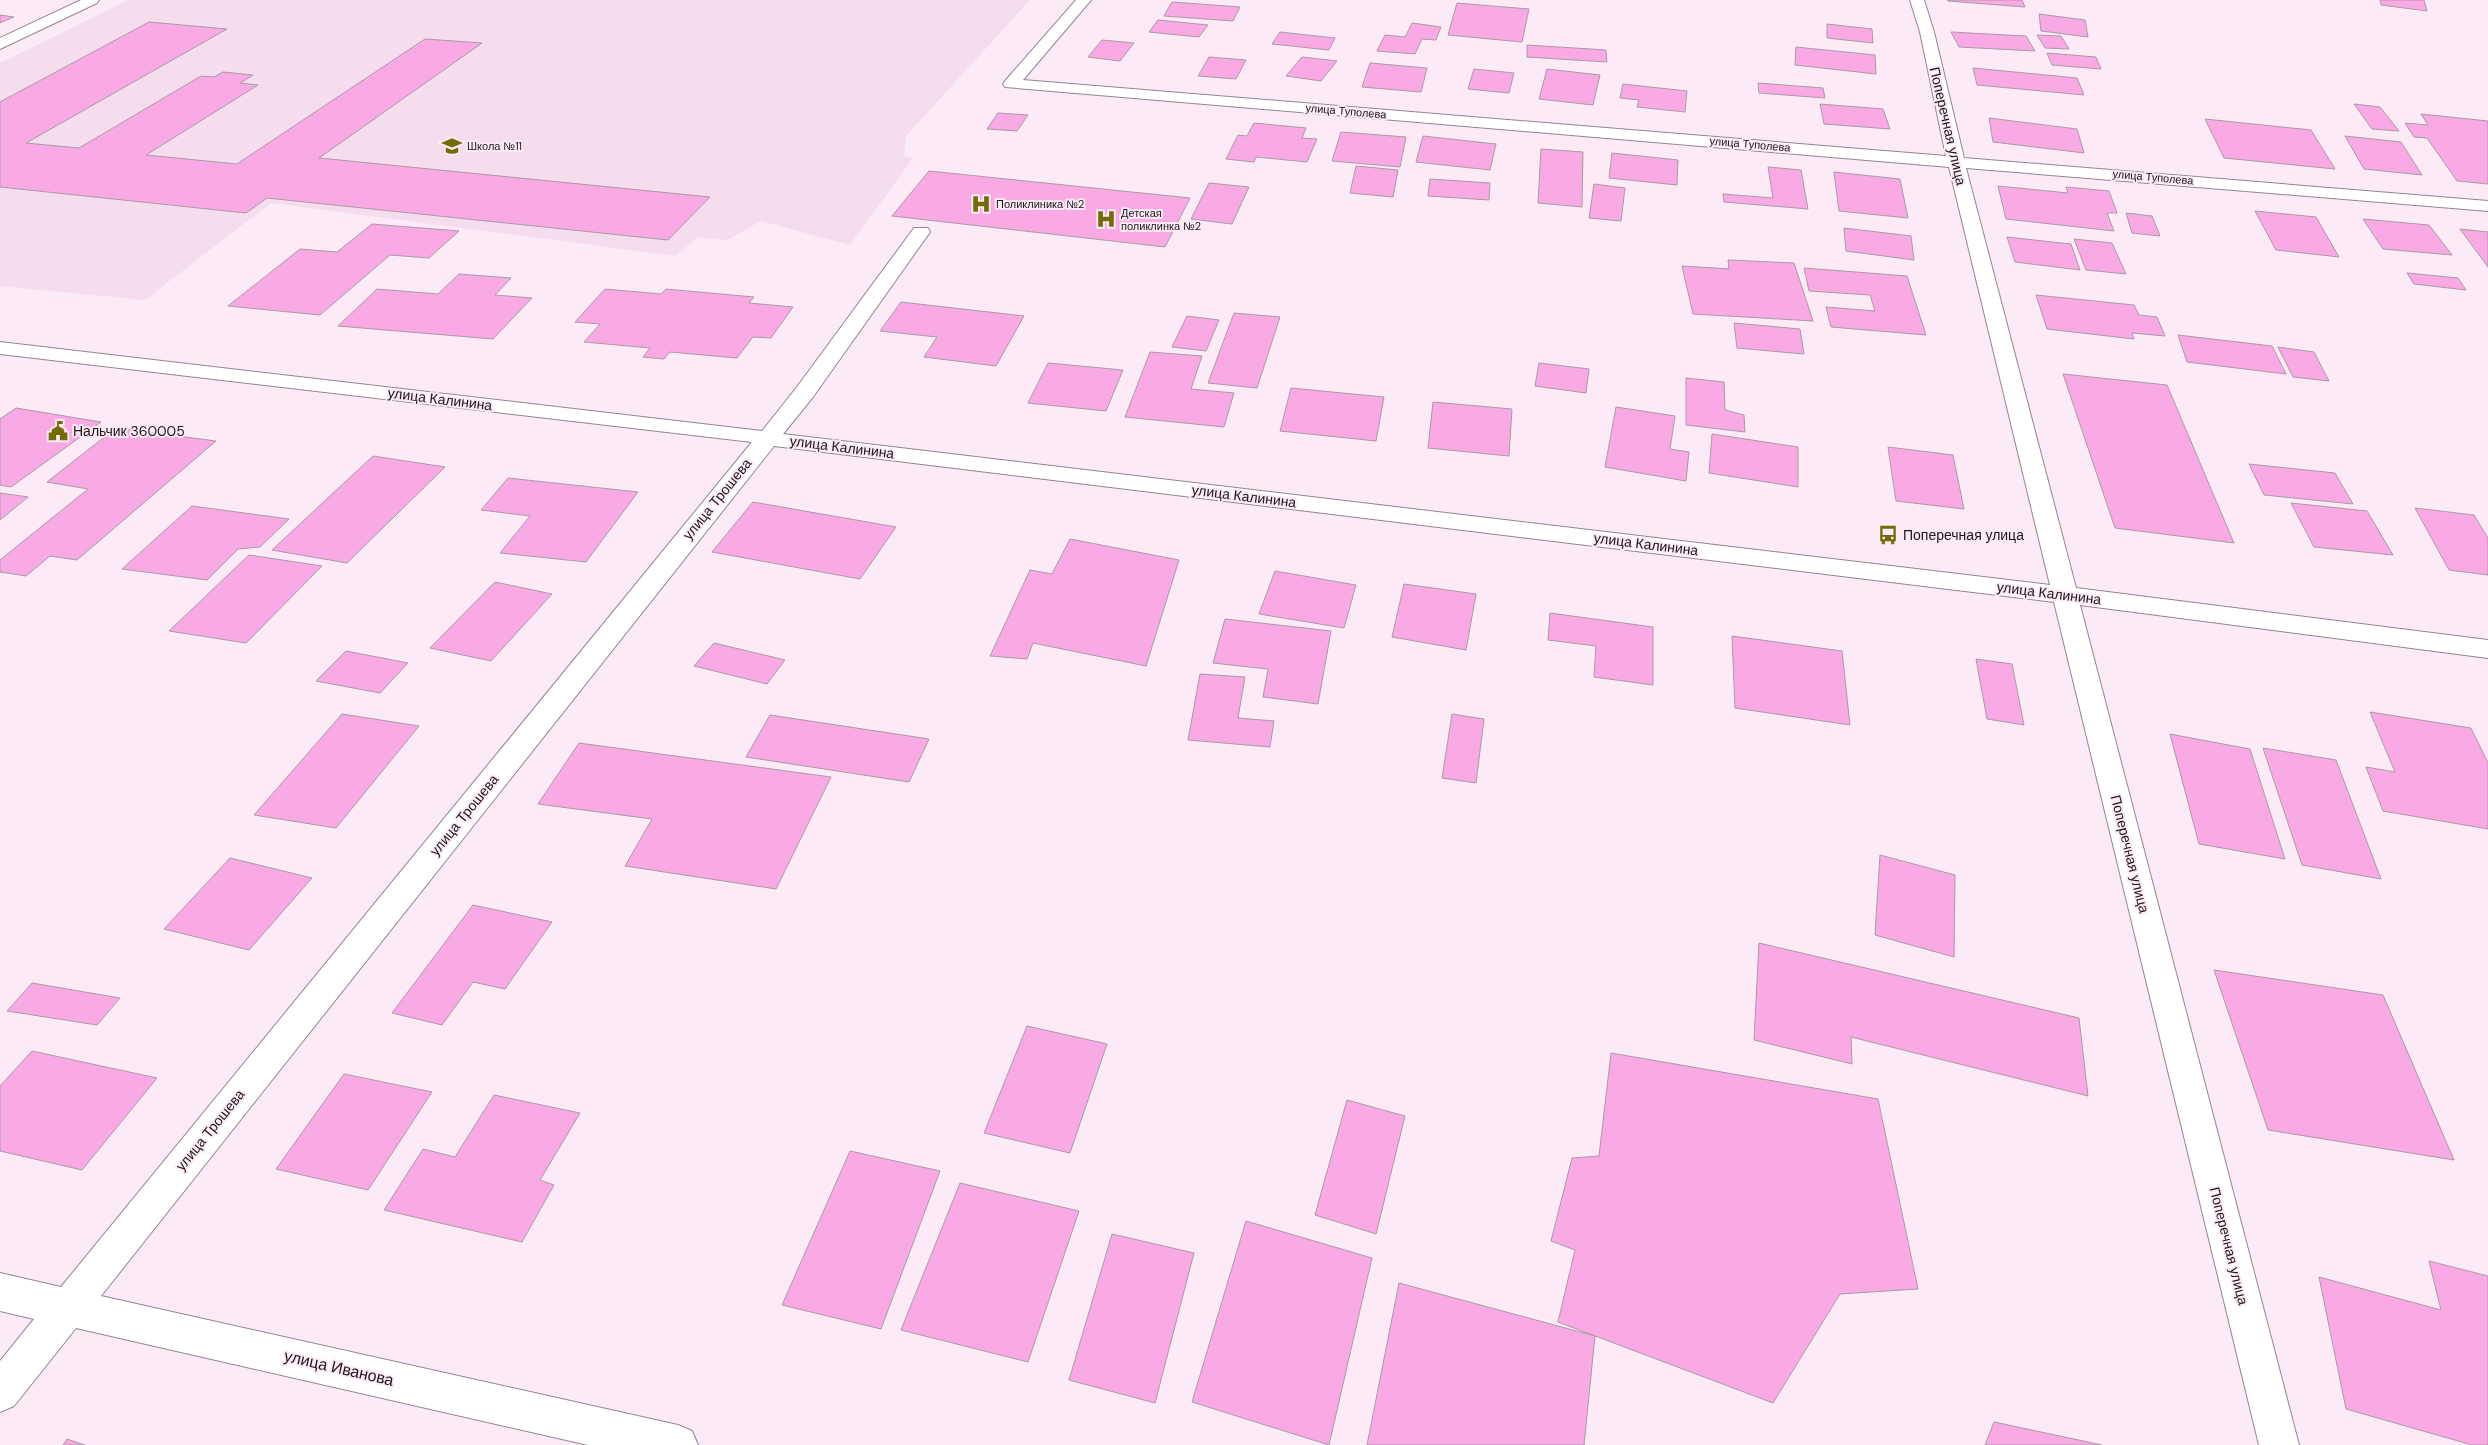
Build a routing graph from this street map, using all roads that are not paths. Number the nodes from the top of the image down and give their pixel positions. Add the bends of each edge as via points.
1 (62, 0) edge
2 (1084, 0) edge
3 (1917, 0) edge
4 (90, 1) edge
5 (0, 44) edge
6 (1956, 161) junction
7 (2488, 206) edge
8 (921, 232) dead end
9 (0, 348) edge
10 (767, 437) junction
11 (2065, 596) junction
12 (2488, 649) edge
13 (0, 1292) edge
14 (68, 1307) junction
15 (0, 1392) edge
16 (678, 1445) edge
17 (2279, 1445) edge

1 - 4 street
2 - 6 street, улица Туполева via 1011,84
3 - 6 street, Поперечная улица
4 - 5 street
6 - 7 street, улица Туполева
6 - 11 street, Поперечная улица
8 - 10 street, улица Трошева via 805,392
9 - 10 street, улица Калинина
10 - 11 street, улица Калинина
10 - 14 street, улица Трошева
11 - 12 street, улица Калинина
11 - 17 street, Поперечная улица
13 - 14 street, улица Иванова
14 - 15 street, улица Трошева
14 - 16 street, улица Иванова

